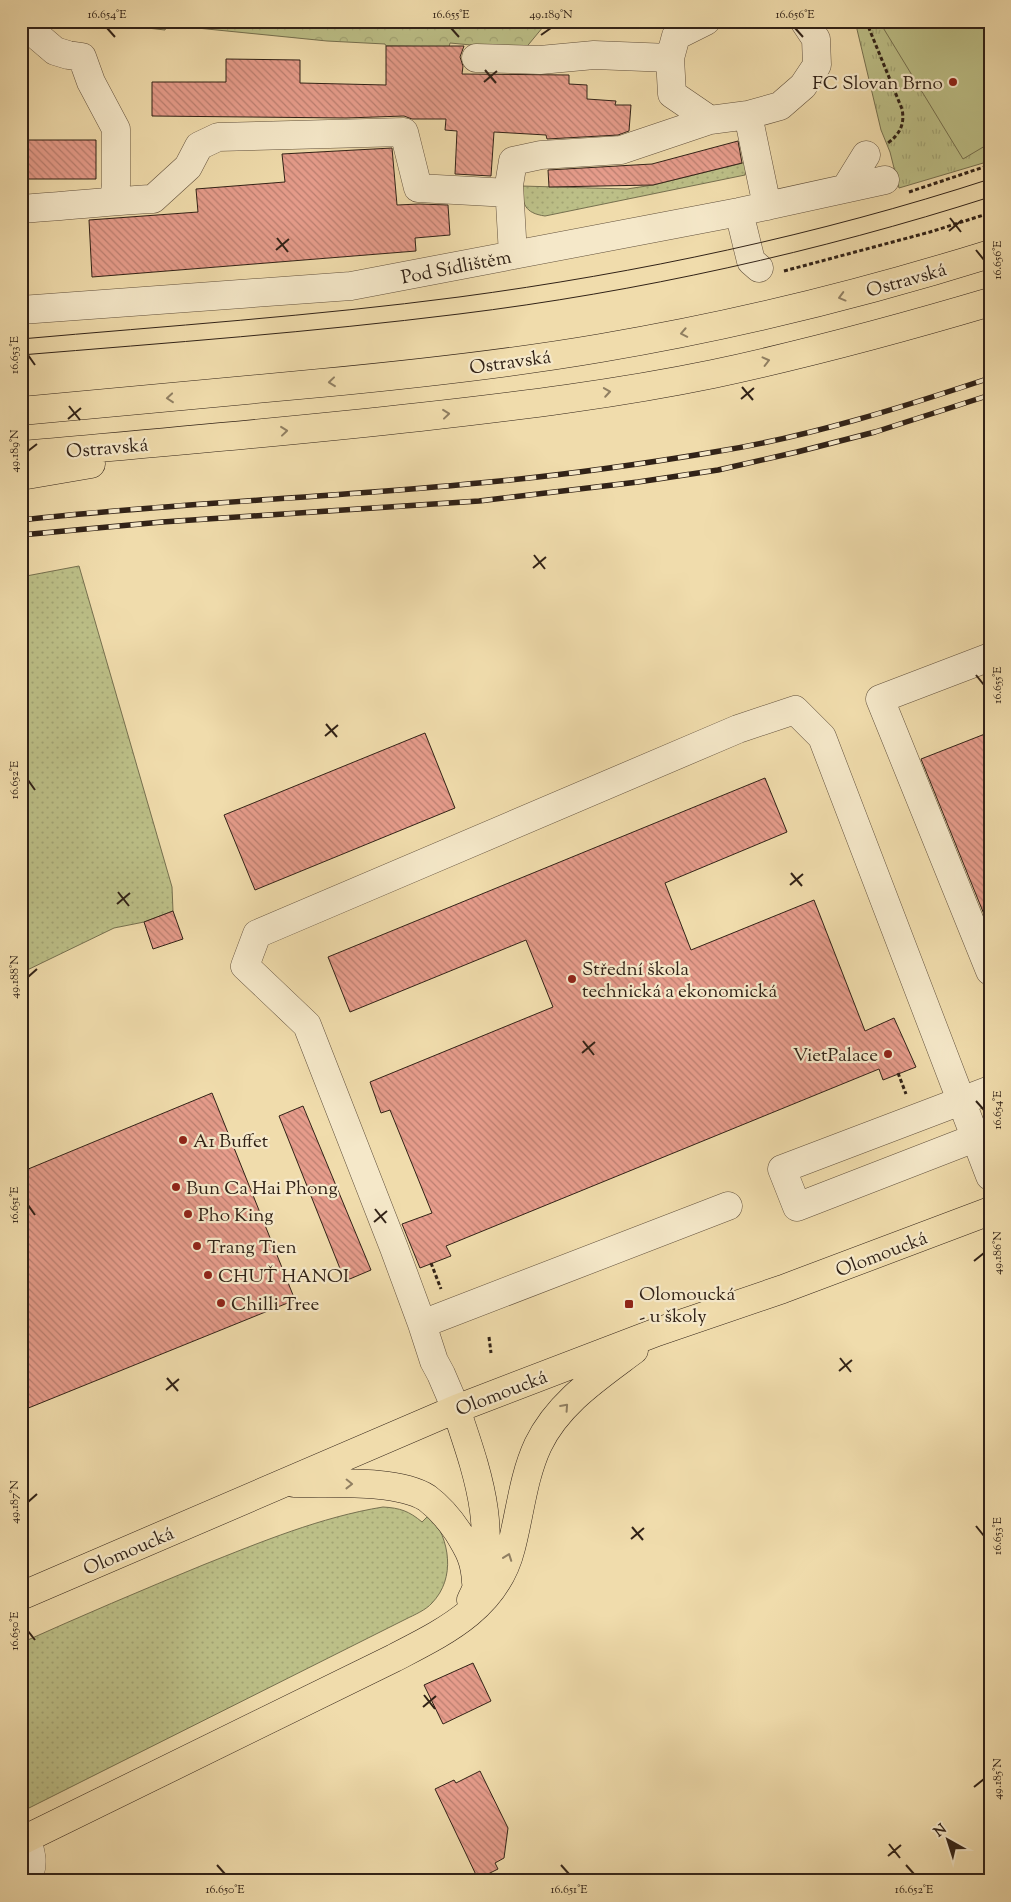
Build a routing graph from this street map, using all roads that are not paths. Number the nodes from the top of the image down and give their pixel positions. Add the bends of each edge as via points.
1 (706, 21) edge
2 (804, 21) edge
3 (21, 22) edge
4 (476, 58) dead end
5 (670, 58) junction
6 (748, 115) junction
7 (710, 120) junction
8 (866, 155) road end
9 (885, 180) road end
10 (845, 189) junction
11 (509, 193) junction
12 (114, 201) junction
13 (767, 206) junction
14 (21, 209) edge
15 (738, 212) junction
16 (990, 254) edge
17 (513, 255) junction
18 (759, 268) road end
19 (990, 302) edge
20 (21, 310) edge
21 (21, 402) edge
22 (73, 406) junction
23 (21, 411) edge
24 (236, 436) junction
25 (21, 455) edge
26 (21, 476) edge
27 (990, 657) edge
28 (990, 971) edge
29 (990, 1090) edge
30 (960, 1101) junction
31 (975, 1138) junction
32 (990, 1176) edge
33 (728, 1206) dead end
34 (990, 1211) edge
35 (422, 1324) junction
36 (657, 1332) junction
37 (456, 1409) junction
38 (283, 1483) junction
39 (476, 1590) junction
40 (21, 1596) edge
41 (428, 1640) junction
42 (24, 1840) edge
43 (26, 1881) edge

1 - 5 street via 676,36
2 - 6 street via 816,39 817,65 803,86 780,106
3 - 12 street via 55,51 82,57 91,82 116,128
4 - 5 street via 540,60 594,55
5 - 7 street via 672,94
6 - 7 street
6 - 13 street
7 - 11 street via 621,150 541,154 513,162
8 - 10 street
9 - 10 street, Pod Sídlištěm
10 - 13 street, Pod Sídlištěm
11 - 12 street via 418,188 404,132 218,137 199,146 188,167 153,199
11 - 17 street
12 - 14 street
13 - 15 street, Pod Sídlištěm
15 - 17 street, Pod Sídlištěm
15 - 18 street via 748,254
16 -> 22 main road, Ostravská via 832,299 705,329 600,349 380,377
17 - 20 street, Pod Sídlištěm via 351,286
24 -> 19 main road, Ostravská via 499,408 713,374
21 - 22 main road
22 - 23 main road, Ostravská
24 - 25 main road, Ostravská
24 - 26 main road
27 - 28 street via 880,699
29 - 30 street
30 - 31 street
30 - 31 street via 782,1170 797,1207
30 - 35 street via 822,737 795,710 738,729 257,934 245,966 307,1025
31 - 32 street
33 - 35 street
34 - 36 main road, Olomoucká via 783,1290
35 - 37 street via 434,1361
36 - 37 main road, Olomoucká
41 -> 36 main road via 465,1618 502,1573 534,1455 563,1408
37 - 38 main road, Olomoucká
37 - 39 main road via 475,1466 486,1526 484,1567
38 -> 39 main road via 373,1485 410,1491 426,1498 453,1525 468,1549 475,1565
38 - 40 main road, Olomoucká
39 - 41 main road via 458,1616
41 - 42 main road
42 - 43 street via 32,1862

